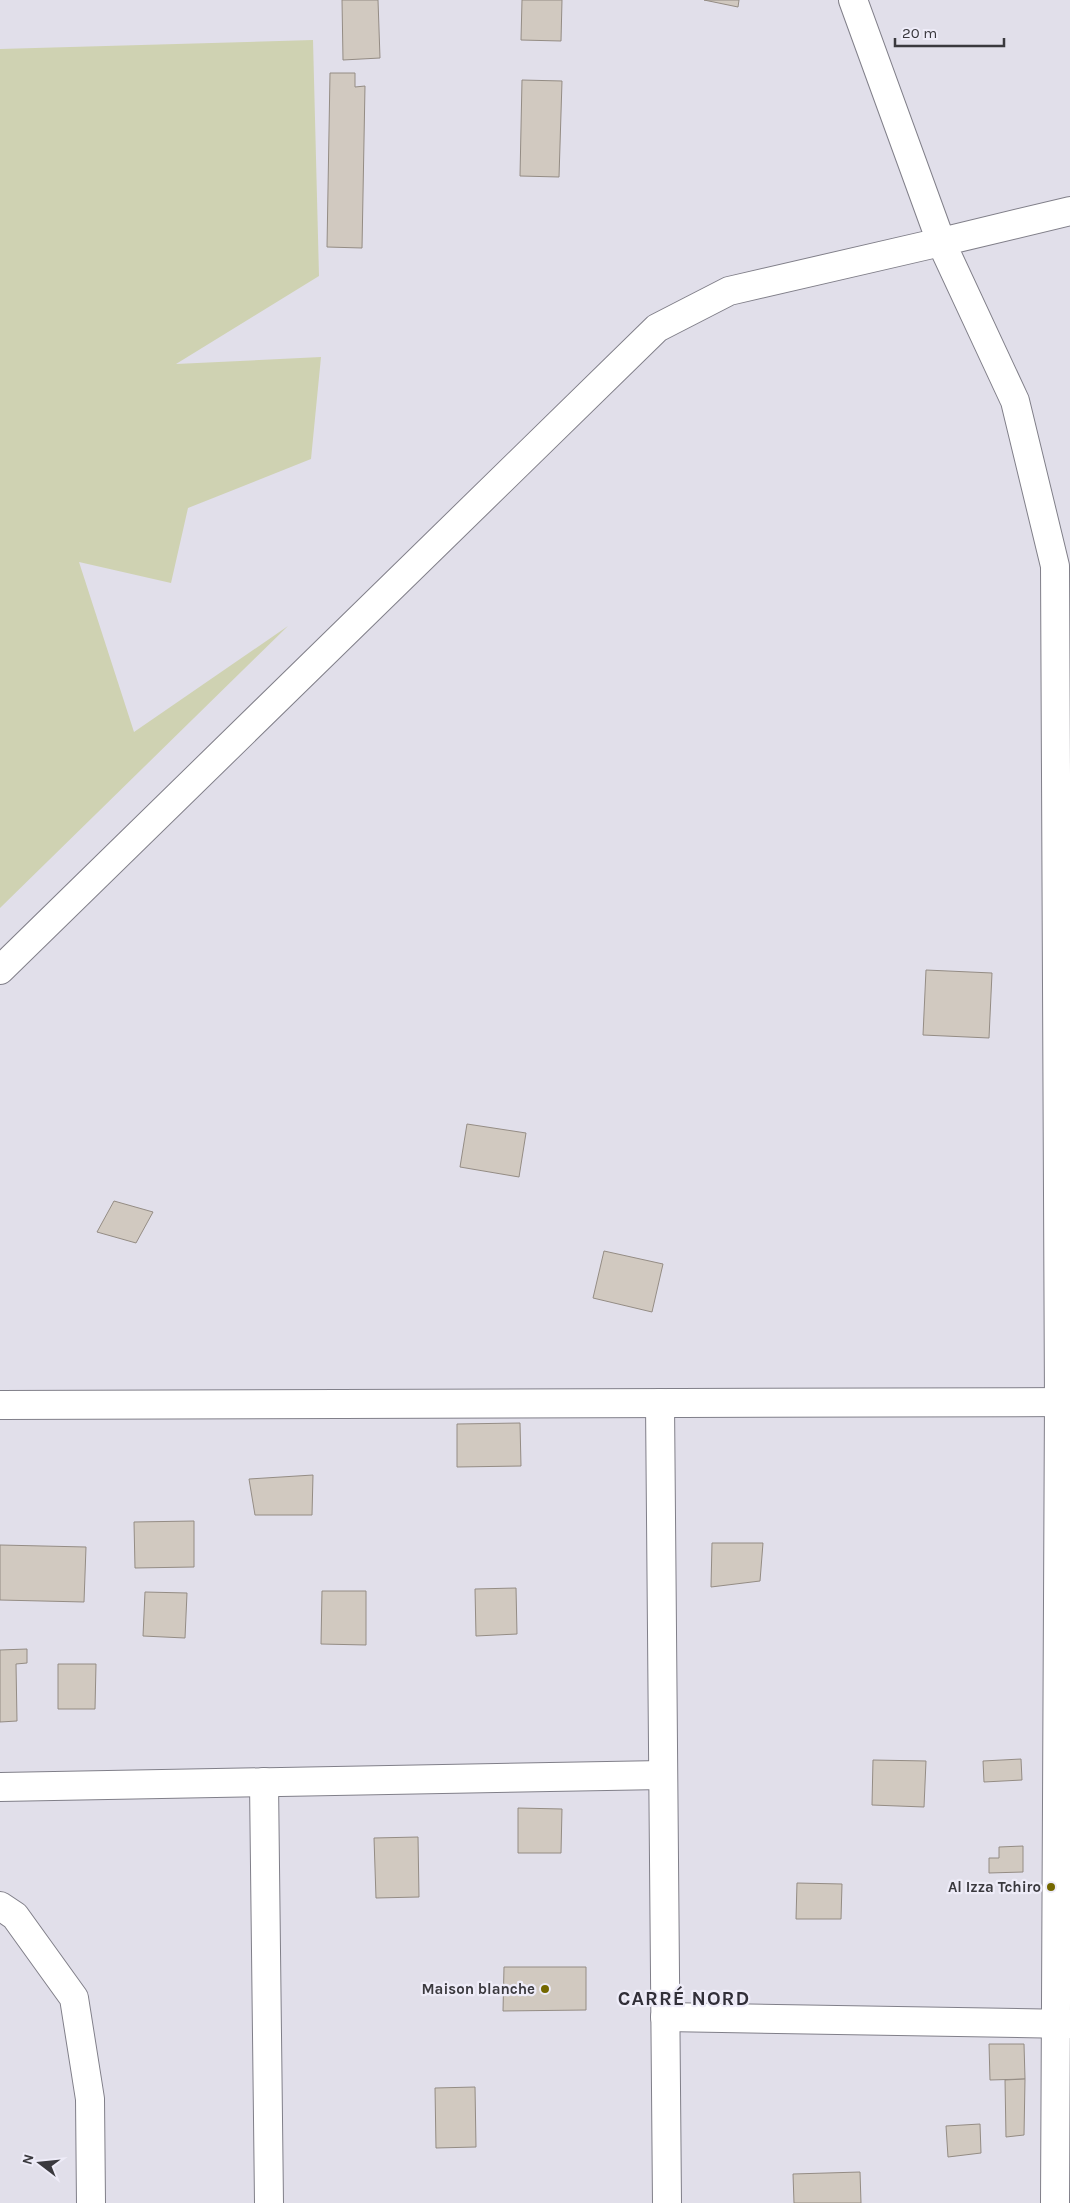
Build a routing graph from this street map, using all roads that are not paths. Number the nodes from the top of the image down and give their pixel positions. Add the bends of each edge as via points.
1 (852, 0) edge
2 (1070, 211) edge
3 (941, 242) junction
4 (0, 970) edge
5 (1064, 1402) edge
6 (660, 1403) junction
7 (0, 1405) edge
8 (664, 1775) junction
9 (264, 1782) junction
10 (0, 1787) edge
11 (0, 1906) edge
12 (665, 2017) junction
13 (1063, 2024) edge
14 (91, 2203) edge
15 (269, 2203) edge
16 (667, 2203) edge
17 (1055, 2203) edge

1 - 3 street
2 - 3 street
3 - 4 street via 729,291 657,328
3 - 5 street via 1015,402 1055,566
5 - 6 street
5 - 13 street
6 - 7 street
6 - 8 street
8 - 9 street
8 - 12 street
9 - 10 street
9 - 15 street
11 - 14 street via 15,1916 74,1998 90,2099
12 - 13 street
12 - 16 street
13 - 17 street

